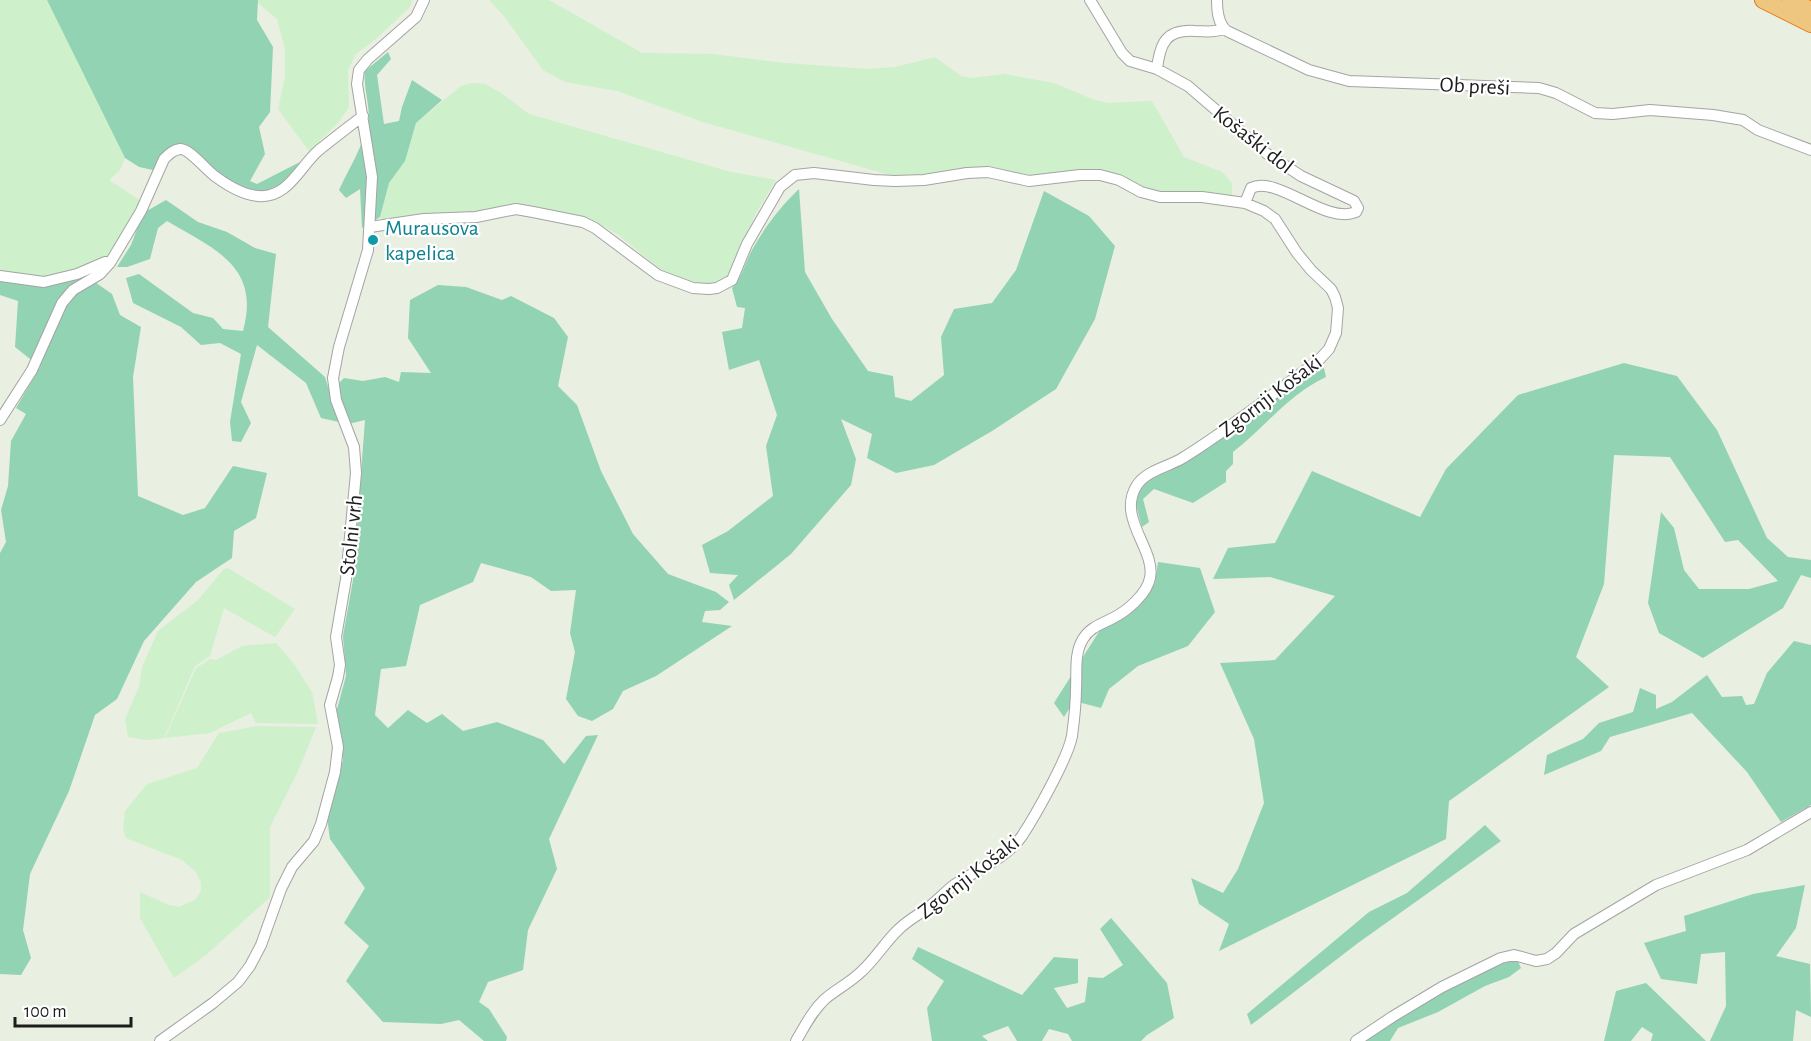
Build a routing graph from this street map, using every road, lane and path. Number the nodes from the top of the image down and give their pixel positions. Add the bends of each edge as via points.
1 (424, 0) edge
2 (1090, 0) edge
3 (1216, 0) edge
4 (1763, 0) edge
5 (1790, 0) edge
6 (1811, 10) edge
7 (1811, 24) edge
8 (1224, 29) junction
9 (1157, 69) junction
10 (363, 116) junction
11 (1811, 150) edge
12 (1245, 203) junction
13 (370, 228) junction
14 (110, 263) junction
15 (0, 276) edge
16 (0, 420) edge
17 (1811, 812) edge
18 (160, 1041) edge
19 (796, 1041) edge
20 (1356, 1041) edge

1 - 10 street, Stolni vrh via 416,16 359,70 357,84
2 - 9 street, Košaški dol via 1128,60
3 - 8 street
4 - 7 highway
5 - 6 highway
8 - 9 street via 1170,35 1159,50
8 - 11 street, Ob preši via 1309,70 1349,81 1539,88 1595,114 1650,110 1743,120 1758,130
9 - 12 street, Košaški dol via 1188,86 1266,153 1301,176 1354,201 1358,208 1351,214 1339,213 1259,184 1251,188
10 - 13 street, Stolni vrh via 372,177
10 - 14 street via 317,152 290,184 272,194 259,196 240,191 217,178 188,152 171,152
12 - 13 street, Zgornji Košaki via 1160,197 1100,175 1029,181 977,172 895,181 802,173 790,177 780,187 747,244 732,280 708,289 693,288 658,275 583,222 533,212 516,209
12 - 19 street, Zgornji Košaki via 1275,219 1297,253 1335,297 1338,320 1329,349 1233,425 1142,478 1135,488 1132,512 1151,566 1150,580 1128,607 1098,624 1082,640 1071,738 1033,818 1016,844 900,928 863,970 825,999
13 - 18 street, Stolni vrh via 368,250 333,378 336,400 354,447 356,473 336,637 339,676 330,705 338,756 331,791 314,841 288,874 250,966 238,982
14 - 15 street via 44,282
14 - 16 street via 62,303 32,370
17 - 20 street via 1747,850 1656,885 1579,930 1547,959 1536,961 1514,955 1501,958 1442,987

